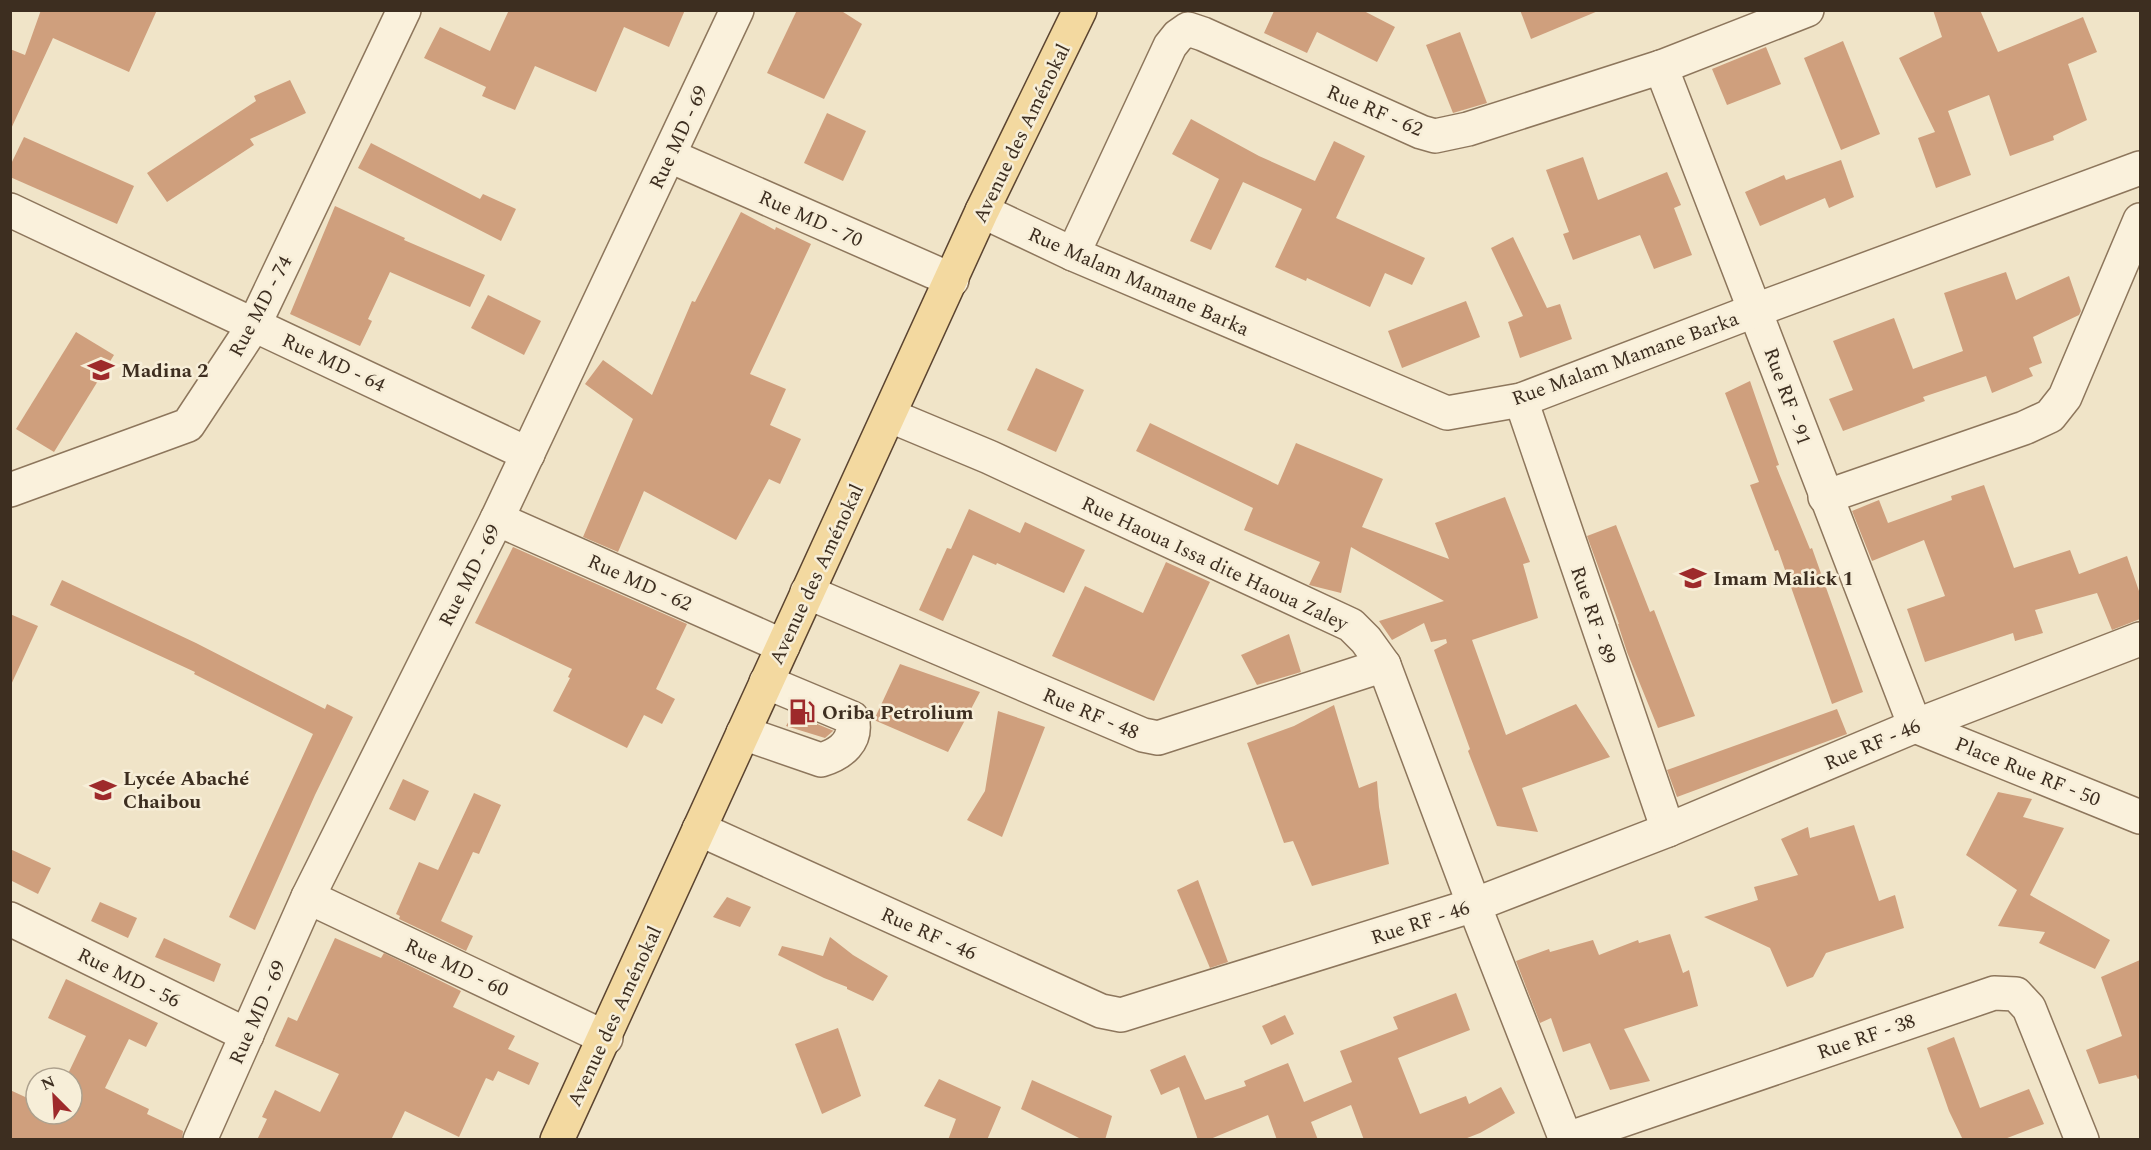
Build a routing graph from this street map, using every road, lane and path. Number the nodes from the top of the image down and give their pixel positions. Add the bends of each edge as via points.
1 (404, 10) edge
2 (737, 10) edge
3 (1080, 10) edge
4 (1807, 10) edge
5 (1661, 67) junction
6 (670, 156) junction
7 (2140, 168) edge
8 (10, 210) edge
9 (982, 211) junction
10 (2140, 220) edge
11 (1073, 254) junction
12 (952, 280) junction
13 (1756, 310) junction
14 (254, 324) junction
15 (1521, 400) junction
16 (898, 419) dead end
17 (528, 454) junction
18 (10, 490) edge
19 (1825, 496) junction
20 (497, 519) junction
21 (807, 592) junction
22 (2140, 639) edge
23 (783, 646) junction
24 (1384, 665) junction
25 (766, 682) junction
26 (1915, 726) junction
27 (743, 733) junction
28 (2140, 817) edge
29 (699, 829) junction
30 (1668, 830) junction
31 (308, 897) junction
32 (1474, 905) junction
33 (10, 919) edge
34 (247, 1035) junction
35 (606, 1038) junction
36 (1566, 1139) edge
37 (200, 1140) edge
38 (557, 1140) edge
39 (2082, 1140) edge

1 - 14 street, Rue MD - 74
2 - 6 street, Rue MD - 69
3 - 9 main road, Avenue des Aménokal
4 - 5 street, Rue RF - 62
5 - 11 street, Rue RF - 62 via 1435,136 1188,30 1170,46
5 - 13 street, Rue RF - 91
6 - 12 street, Rue MD - 70
6 - 17 street, Rue MD - 69
7 - 13 street, Rue Malam Mamane Barka
8 - 14 street, Rue MD - 64
9 - 11 street, Rue Malam Mamane Barka
9 - 12 main road, Avenue des Aménokal
10 - 19 street via 2065,397 2050,416
11 - 15 street, Rue Malam Mamane Barka via 1447,413
12 - 21 main road, Avenue des Aménokal
13 - 15 street, Rue Malam Mamane Barka
13 - 19 street, Rue RF - 91
14 - 17 street, Rue MD - 64
14 - 18 street, Rue MD - 74 via 188,425
15 - 30 street, Rue RF - 89
16 - 24 street, Rue Haoua Issa dite Haoua Zaley via 989,457 1351,625
17 - 20 street, Rue MD - 69
19 - 26 street, Rue RF - 91
20 - 23 street, Rue MD - 62
20 - 31 street, Rue MD - 69
21 - 23 main road, Avenue des Aménokal
21 - 24 street, Rue RF - 48 via 1158,738
22 - 26 street, Rue RF - 46
23 - 25 main road, Avenue des Aménokal
24 - 32 street, Rue Haoua Issa dite Haoua Zaley
25 - 27 main road, Avenue des Aménokal
25 - 27 street via 852,718 852,735 841,752 821,760
26 - 28 street, Place Rue RF - 50
26 - 30 street, Rue RF - 46
27 - 29 main road, Avenue des Aménokal
29 - 32 street, Rue RF - 46 via 1101,1011 1121,1015
29 - 35 main road, Avenue des Aménokal
30 - 32 street, Rue RF - 46
31 - 34 street, Rue MD - 69
31 - 35 street, Rue MD - 60
32 - 36 street, Rue Haoua Issa dite Haoua Zaley
33 - 34 street, Rue MD - 56
34 - 37 street, Rue MD - 69
35 - 38 main road, Avenue des Aménokal
36 - 39 street, Rue RF - 38 via 1995,993 2016,993 2029,1008

